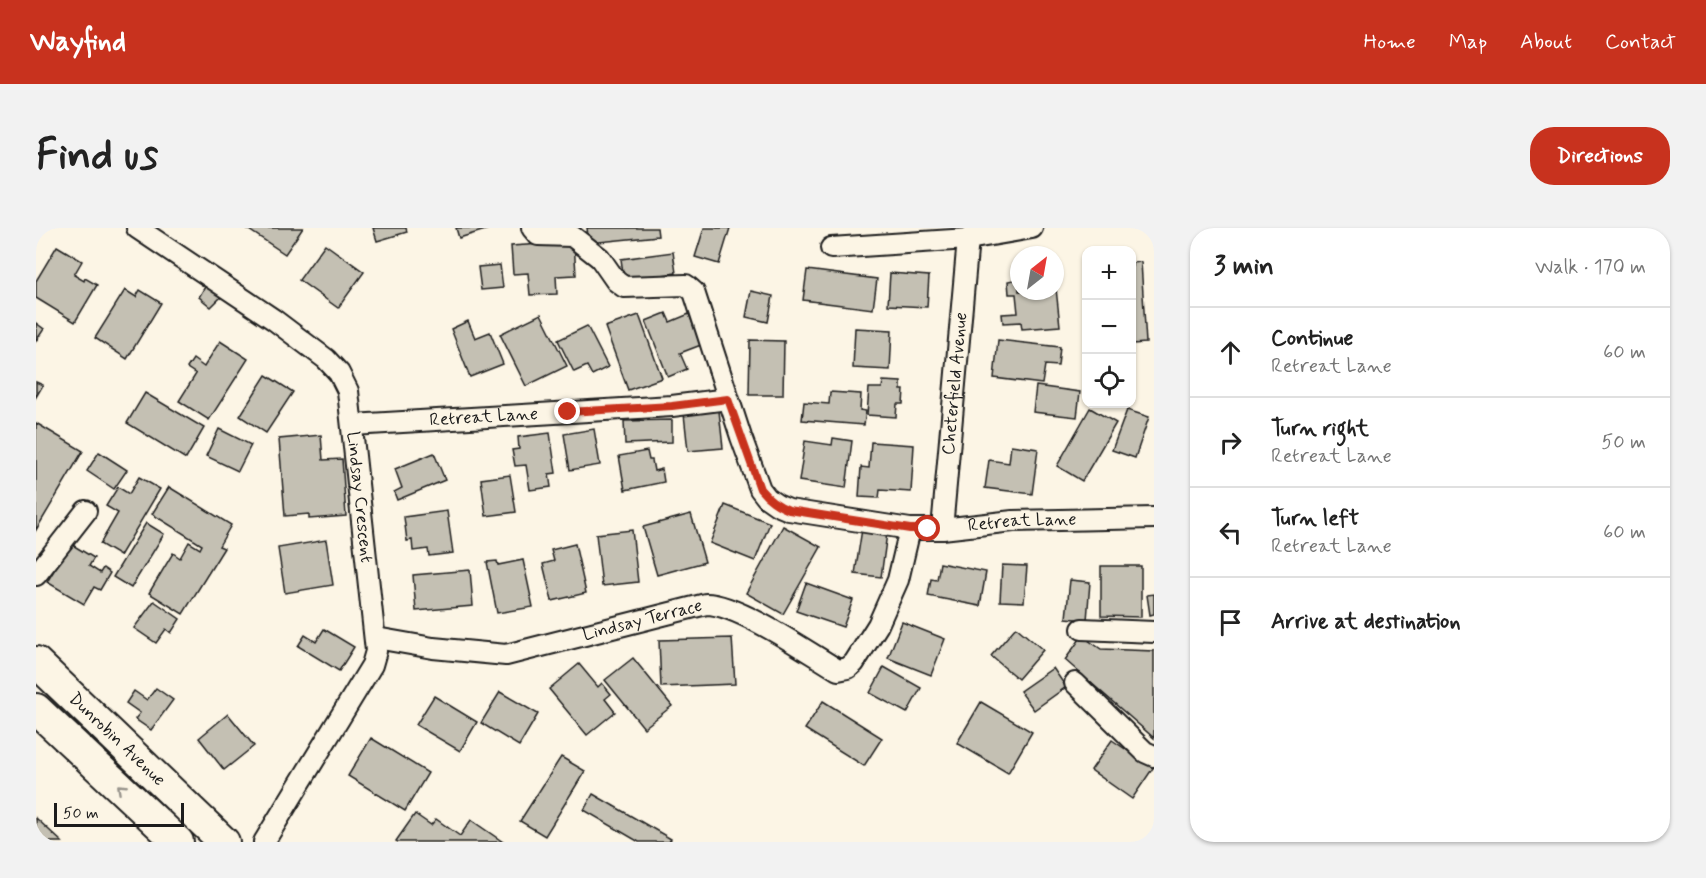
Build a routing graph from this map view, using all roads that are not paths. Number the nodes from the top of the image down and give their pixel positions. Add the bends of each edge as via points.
1 (137, 228) edge
2 (532, 228) edge
3 (1032, 228) edge
4 (968, 239) junction
5 (831, 248) dead end
6 (728, 399) junction
7 (352, 425) junction
8 (86, 511) dead end
9 (1154, 518) edge
10 (910, 529) junction
11 (942, 529) junction
12 (36, 575) edge
13 (1082, 629) dead end
14 (1154, 632) edge
15 (376, 638) junction
16 (36, 662) edge
17 (1075, 683) dead end
18 (36, 709) edge
19 (1154, 756) edge
20 (178, 842) edge
21 (224, 842) edge
22 (264, 842) edge

1 - 7 street, Lindsay Crescent via 326,359 348,391
2 - 6 street via 538,235 572,236 600,258 624,287 690,287
3 - 4 street
4 - 5 street
4 - 11 street, Cheterfield Avenue
6 - 7 street, Retreat Lane via 672,406
6 - 10 street, Retreat Lane via 760,489 767,498 789,510
7 - 15 street, Lindsay Crescent
8 - 12 street
9 - 11 street, Retreat Lane via 1013,521
10 - 11 street, Retreat Lane
10 - 15 street, Lindsay Terrace via 898,580 878,625 848,669 838,670 718,604 506,655
13 - 14 street
15 - 22 street, Lindsay Crescent via 372,665
16 - 21 highway, Dunrobin Avenue
17 - 19 street via 1144,752
20 -> 18 highway, Dunrobin Avenue

